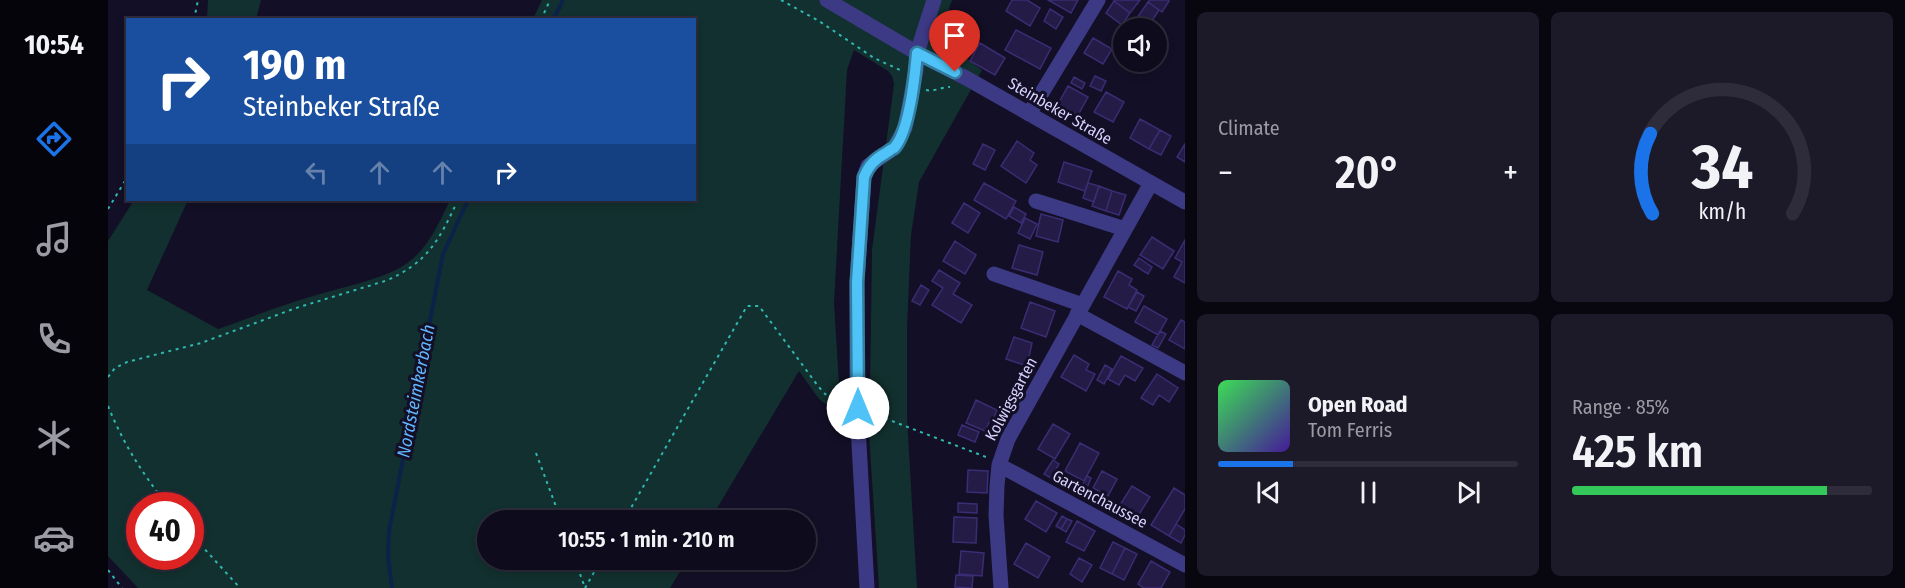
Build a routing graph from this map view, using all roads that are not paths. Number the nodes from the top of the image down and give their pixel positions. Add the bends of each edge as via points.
1 (827, 0) edge
2 (934, 0) edge
3 (1098, 0) edge
4 (917, 53) junction
5 (1029, 114) junction
6 (1150, 183) junction
7 (1036, 201) dead end
8 (1185, 202) edge
9 (1125, 230) junction
10 (994, 274) dead end
11 (1080, 310) junction
12 (1185, 373) edge
13 (999, 465) junction
14 (1185, 565) edge
15 (867, 588) edge
16 (1001, 588) edge

1 - 4 street, Steinbeker Straße
2 - 4 street
3 - 5 street
4 - 5 street, Steinbeker Straße
4 - 15 street via 905,128 894,148 868,166 864,177 857,282 858,408
5 - 6 street, Steinbeker Straße
6 - 8 street, Steinbeker Straße
6 - 9 street, Kolwigsgarten
7 - 9 street
9 - 11 street, Kolwigsgarten
10 - 11 street
11 - 12 street
11 - 13 street, Kolwigsgarten via 1008,439
13 - 14 street, Gartenchaussee
13 - 16 street, Kolwigsgarten via 996,515

